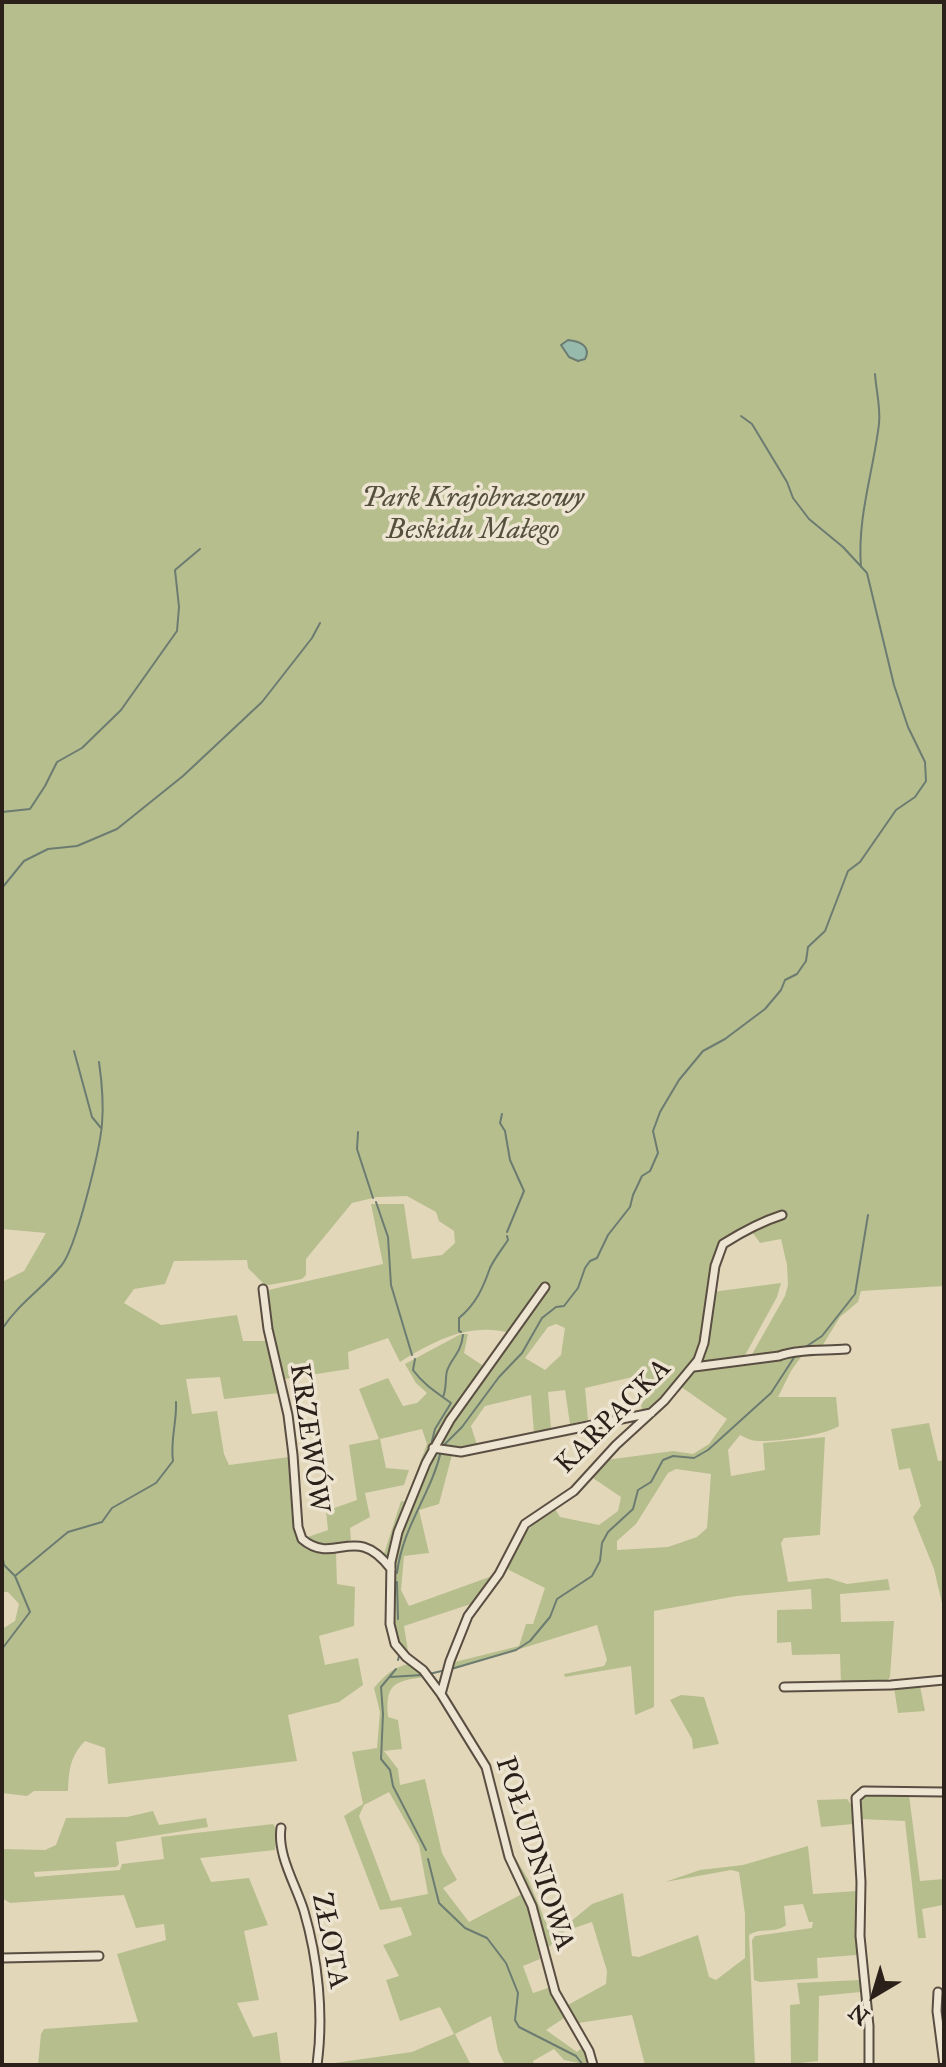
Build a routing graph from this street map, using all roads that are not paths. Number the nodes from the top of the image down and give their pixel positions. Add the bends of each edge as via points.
1 (782, 1215) dead end
2 (545, 1287) dead end
3 (263, 1289) dead end
4 (846, 1349) dead end
5 (694, 1367) junction
6 (653, 1413) junction
7 (433, 1448) junction
8 (391, 1569) junction
9 (944, 1680) edge
10 (784, 1687) dead end
11 (441, 1694) junction
12 (944, 1792) edge
13 (281, 1828) dead end
14 (99, 1956) dead end
15 (2, 1958) edge
16 (938, 1992) dead end
17 (317, 2065) edge
18 (593, 2065) edge
19 (869, 2065) edge
20 (944, 2065) edge

1 - 5 street via 723,1244 704,1343
2 - 7 street, POŁUDNIOWA
3 - 8 street, KRZEWÓW via 288,1415 302,1539 319,1549 358,1544 371,1548
4 - 5 street via 792,1351
5 - 6 street, KARPACKA
6 - 7 street via 461,1452
6 - 11 street, KARPACKA via 574,1491 525,1524 499,1574 468,1616
7 - 8 street, POŁUDNIOWA via 398,1532
8 - 11 street, POŁUDNIOWA via 395,1644
9 - 10 street
11 - 18 street, POŁUDNIOWA via 486,1767 509,1857 532,1906 555,1992
12 - 19 street via 864,1791 856,1798
13 - 17 street, ZŁOTA via 281,1849 315,1957
14 - 15 street
16 - 20 street

